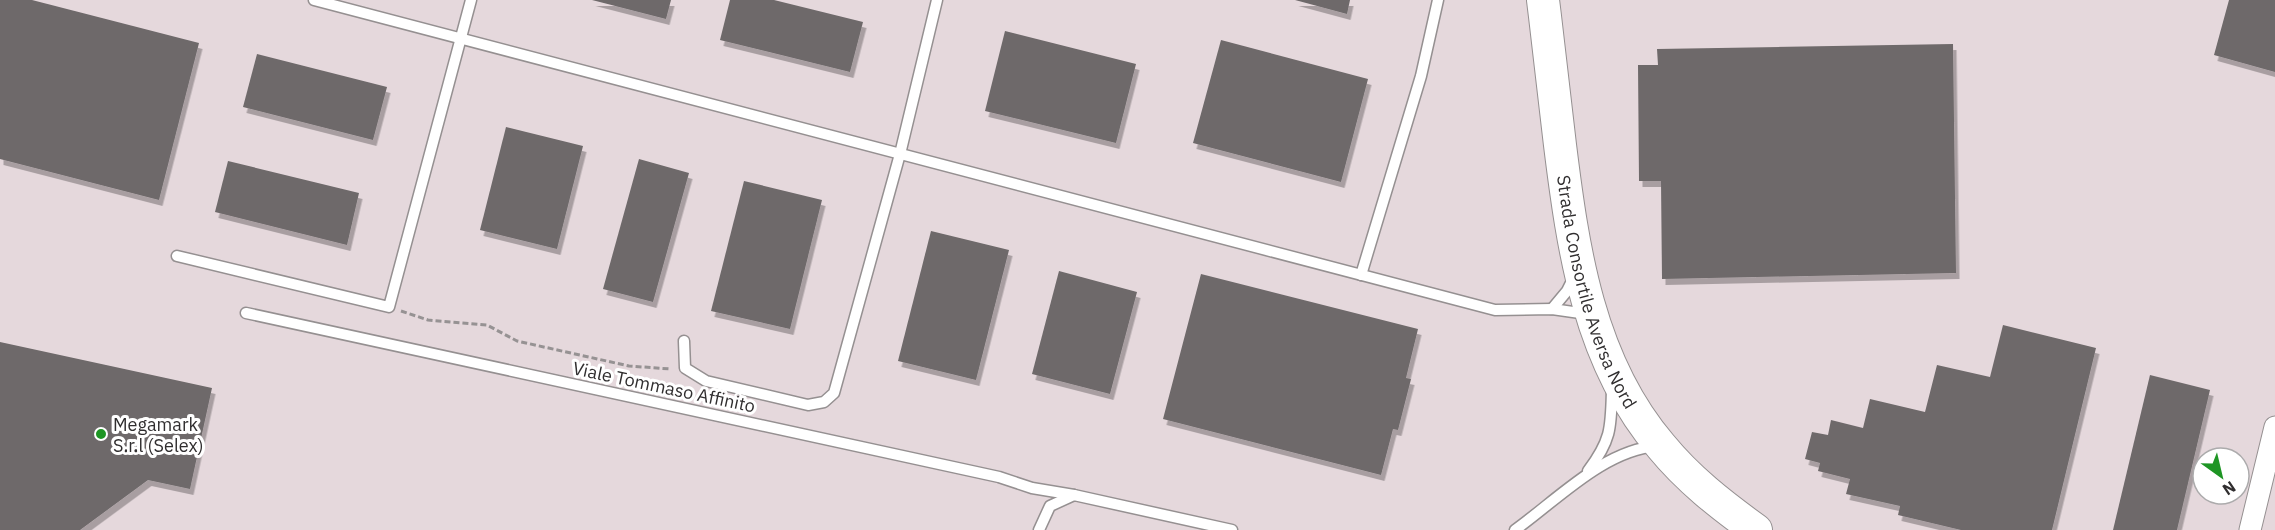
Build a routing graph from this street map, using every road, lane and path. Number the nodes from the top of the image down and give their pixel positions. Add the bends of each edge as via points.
1 (314, 0) edge
2 (471, 0) edge
3 (938, 0) edge
4 (1438, 0) edge
5 (1543, 0) edge
6 (461, 39) junction
7 (900, 154) junction
8 (177, 256) dead end
9 (1578, 268) junction
10 (1361, 275) junction
11 (389, 307) junction
12 (1552, 309) junction
13 (246, 314) dead end
14 (1590, 314) junction
15 (684, 341) dead end
16 (685, 368) junction
17 (1612, 370) junction
18 (2275, 427) edge
19 (1660, 446) junction
20 (1582, 479) junction
21 (1074, 495) junction
22 (1040, 530) edge
23 (1232, 530) edge
24 (1515, 530) edge
25 (1756, 530) edge
26 (2250, 530) edge

1 - 6 lane
2 - 6 lane
3 - 7 lane
4 - 10 lane via 1421,76
5 - 9 street, Strada Consortile Aversa Nord
6 - 7 lane
6 - 11 lane
7 - 10 lane
7 - 16 lane via 834,393 824,402 808,405 706,381
8 - 11 lane
9 - 12 lane via 1568,291
9 - 14 street, Strada Consortile Aversa Nord
10 - 12 lane via 1495,310
11 - 16 path via 428,320 487,326 517,341 629,366
12 - 14 lane
13 - 21 lane, Viale Tommaso Affinito
14 - 17 street, Strada Consortile Aversa Nord
15 - 16 lane
17 - 19 street, Strada Consortile Aversa Nord
17 - 20 lane via 1609,435
18 - 26 street
19 - 20 lane via 1639,447 1616,456
19 - 25 street, Strada Consortile Aversa Nord via 1688,476
20 - 24 lane
21 - 22 lane via 1050,506
21 - 23 lane, Viale Tommaso Affinito

